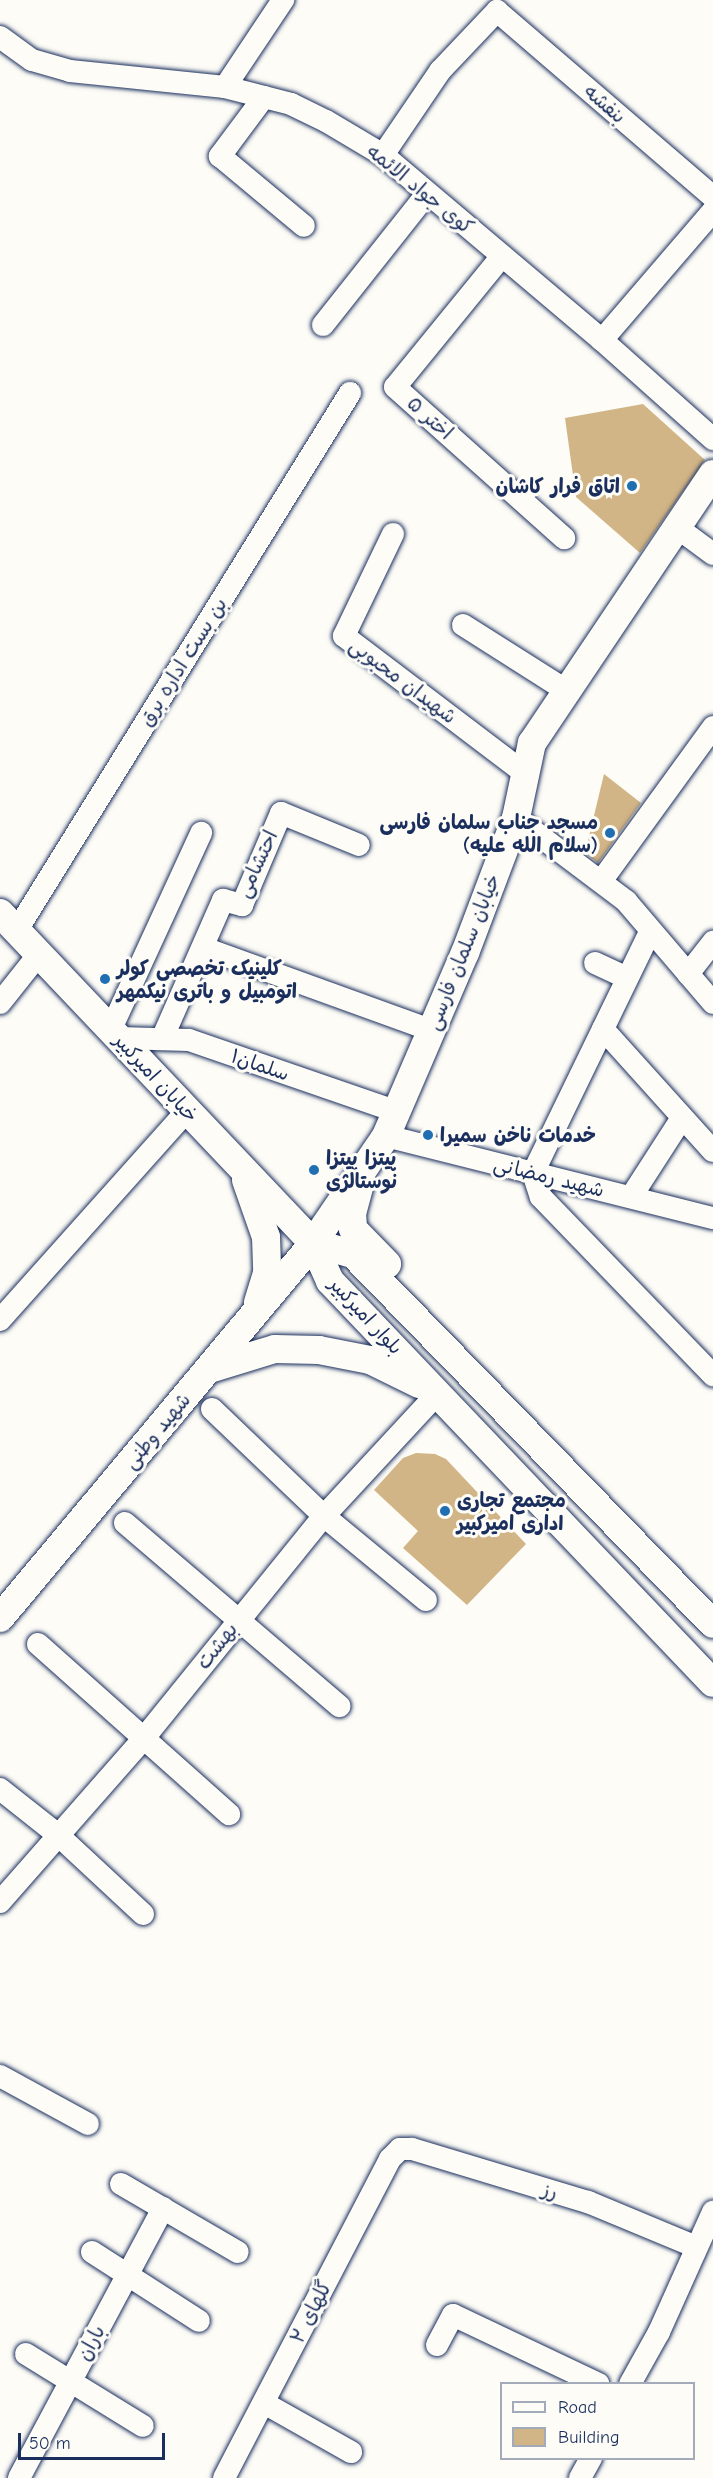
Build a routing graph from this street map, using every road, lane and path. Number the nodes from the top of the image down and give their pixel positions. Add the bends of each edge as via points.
1 (283, 0) edge
2 (0, 37) edge
3 (225, 87) junction
4 (264, 97) junction
5 (383, 156) junction
6 (427, 194) junction
7 (713, 197) edge
8 (709, 224) edge
9 (304, 226) dead end
10 (502, 256) junction
11 (323, 325) dead end
12 (602, 339) junction
13 (350, 393) dead end
14 (713, 439) edge
15 (713, 474) edge
16 (675, 526) junction
17 (393, 534) dead end
18 (564, 538) dead end
19 (713, 554) edge
20 (463, 625) dead end
21 (567, 691) junction
22 (713, 727) edge
23 (523, 772) junction
24 (516, 818) junction
25 (201, 833) dead end
26 (359, 845) dead end
27 (602, 880) junction
28 (8, 921) edge
29 (650, 932) junction
30 (713, 942) edge
31 (204, 948) junction
32 (39, 954) junction
33 (595, 963) dead end
34 (688, 974) junction
35 (627, 978) junction
36 (0, 1003) edge
37 (713, 1003) edge
38 (603, 1029) junction
39 (431, 1030) junction
40 (115, 1034) junction
41 (162, 1039) junction
42 (188, 1110) junction
43 (682, 1118) junction
44 (392, 1124) junction
45 (713, 1152) edge
46 (234, 1160) junction
47 (363, 1170) junction
48 (533, 1173) junction
49 (631, 1197) junction
50 (713, 1218) edge
51 (313, 1243) junction
52 (409, 1310) junction
53 (254, 1315) junction
54 (0, 1320) edge
55 (209, 1369) junction
56 (713, 1376) edge
57 (438, 1393) junction
58 (212, 1409) dead end
59 (324, 1516) junction
60 (125, 1522) dead end
61 (426, 1600) dead end
62 (0, 1617) edge
63 (237, 1622) junction
64 (713, 1624) edge
65 (38, 1644) dead end
66 (713, 1683) edge
67 (339, 1706) dead end
68 (144, 1738) junction
69 (0, 1790) edge
70 (229, 1814) dead end
71 (58, 1836) junction
72 (0, 1902) edge
73 (143, 1914) dead end
74 (0, 2076) edge
75 (88, 2124) dead end
76 (400, 2149) joint
77 (121, 2184) dead end
78 (163, 2208) junction
79 (713, 2212) edge
80 (704, 2239) edge
81 (92, 2252) dead end
82 (238, 2252) dead end
83 (127, 2275) junction
84 (200, 2322) dead end
85 (436, 2345) dead end
86 (26, 2354) dead end
87 (70, 2382) junction
88 (594, 2382) edge
89 (631, 2382) edge
90 (264, 2403) junction
91 (143, 2426) dead end
92 (351, 2452) dead end
93 (590, 2460) edge
94 (0, 2475) edge
95 (5, 2478) edge
96 (20, 2478) edge
97 (224, 2478) edge
98 (580, 2478) edge

1 - 3 street
2 - 3 street, کوی جواد الائمه via 32,60 69,72
3 - 4 street, کوی جواد الائمه
4 - 5 street, کوی جواد الائمه via 326,122
4 - 9 street via 220,156
5 - 6 street, کوی جواد الائمه
5 - 7 street, بنفشه via 440,71 497,11
6 - 10 street, کوی جواد الائمه
6 - 11 street
8 - 12 street
10 - 12 street, کوی جواد الائمه
10 - 18 street, اختر ۵ via 394,387
12 - 14 street, کوی جواد الائمه
13 - 28 street, بن بست اداره برق
15 - 16 main road, خیابان سلمان فارسی
16 - 19 street
16 - 21 main road, خیابان سلمان فارسی
17 - 23 street, شهیدان محبوبی via 344,636
20 - 21 street
21 - 23 main road, خیابان سلمان فارسی via 532,743
22 - 27 street
23 - 24 main road, خیابان سلمان فارسی
24 - 27 street
24 - 39 main road, خیابان سلمان فارسی
25 - 40 street
26 - 31 street, احتشامی via 281,813 242,905 223,900
27 - 29 street
28 - 32 main road, خیابان امیرکبیر
29 - 34 street
29 - 35 street
30 - 34 street
31 - 39 street
31 - 41 street, احتشامی
32 - 36 street
32 - 40 main road, خیابان امیرکبیر
33 - 35 street
34 - 37 street
35 - 38 street
38 - 43 street
38 - 48 street
39 - 44 main road, خیابان سلمان فارسی
40 - 41 street, سلمان۱
40 - 42 main road, خیابان امیرکبیر
41 - 44 street, سلمان۱ via 189,1040
42 - 46 main road, خیابان امیرکبیر
42 - 54 street
43 - 45 street
43 - 49 street
44 - 47 main road, خیابان سلمان فارسی
44 - 48 street, شهید رمضانی
46 - 51 main road, خیابان امیرکبیر
46 - 53 main road via 252,1190 266,1237 267,1273
47 - 51 main road, خیابان سلمان فارسی
47 - 52 main road via 352,1213 353,1229 401,1279
48 - 49 street, شهید رمضانی
48 - 56 street via 541,1197
49 - 50 street, شهید رمضانی
51 - 52 main road, بلوار امیرکبیر via 353,1254
51 - 53 main road, شهید وطنی
51 - 57 main road, بلوار امیرکبیر via 330,1281
52 - 64 main road, بلوار امیرکبیر
53 - 55 main road, شهید وطنی
55 - 57 main road via 274,1349 319,1350 370,1360
55 - 62 main road, شهید وطنی
57 - 59 street, بهشت
57 - 66 main road, بلوار امیرکبیر
58 - 59 street
59 - 61 street
59 - 63 street, بهشت
60 - 63 street
63 - 67 street
63 - 68 street, بهشت
65 - 68 street
68 - 70 street
68 - 71 street, بهشت
69 - 71 street
71 - 72 street, بهشت
71 - 73 street
74 - 75 street
76 - 80 street, رز via 412,2149
76 - 90 street, گلهای ۲ via 390,2159
77 - 78 street
78 - 82 street
78 - 83 street, باران
79 - 80 street
80 - 89 street
81 - 83 street
83 - 84 street
83 - 87 street, باران
85 - 88 street via 453,2315
86 - 87 street
87 - 91 street
87 - 96 street, باران
90 - 92 street
90 - 97 street, گلهای ۲
93 - 98 street
94 - 95 street

